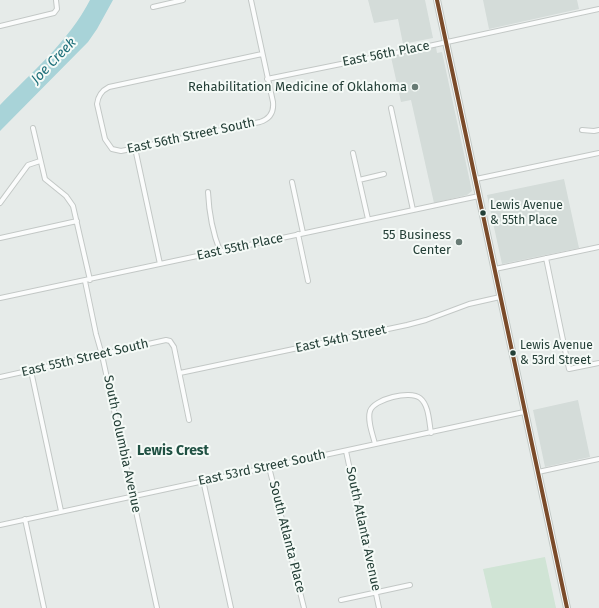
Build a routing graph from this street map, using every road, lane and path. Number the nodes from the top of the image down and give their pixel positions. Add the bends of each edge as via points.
1 (56, 0) edge
2 (184, 0) edge
3 (251, 0) edge
4 (437, 0) edge
5 (153, 7) dead end
6 (599, 9) edge
7 (0, 26) edge
8 (446, 43) junction
9 (262, 54) junction
10 (268, 79) junction
11 (391, 108) dead end
12 (33, 128) dead end
13 (582, 130) dead end
14 (599, 130) edge
15 (135, 148) junction
16 (353, 153) dead end
17 (599, 153) edge
18 (40, 161) junction
19 (384, 174) dead end
20 (476, 179) junction
21 (359, 180) junction
22 (292, 182) dead end
23 (208, 192) dead end
24 (479, 196) junction
25 (0, 203) edge
26 (414, 210) junction
27 (368, 220) junction
28 (78, 221) junction
29 (301, 233) junction
30 (0, 238) edge
31 (599, 247) edge
32 (220, 251) junction
33 (546, 258) junction
34 (160, 264) junction
35 (495, 269) junction
36 (90, 280) junction
37 (84, 281) junction
38 (308, 281) dead end
39 (500, 297) junction
40 (0, 298) edge
41 (102, 354) junction
42 (599, 362) edge
43 (31, 371) junction
44 (180, 374) junction
45 (0, 377) edge
46 (524, 412) junction
47 (189, 420) dead end
48 (431, 433) junction
49 (375, 444) junction
50 (346, 451) junction
51 (599, 459) edge
52 (269, 467) junction
53 (538, 472) junction
54 (203, 480) junction
55 (132, 496) junction
56 (61, 512) junction
57 (25, 519) junction
58 (0, 525) edge
59 (410, 585) dead end
60 (376, 593) junction
61 (341, 600) dead end
62 (44, 608) edge
63 (157, 608) edge
64 (231, 608) edge
65 (304, 608) edge
66 (380, 608) edge
67 (567, 608) edge

1 - 7 street via 56,11 51,14
2 - 5 street
3 - 9 street
4 - 8 main road
6 - 8 street, East 56th Place
8 - 10 street, East 56th Place
8 - 20 main road
9 - 10 street
9 - 15 street, East 56th Street South via 103,89 97,104 108,145 116,150
10 - 15 street, East 56th Street South via 273,102 272,112 260,122
11 - 26 street
12 - 18 street
13 - 14 street
15 - 34 street
16 - 21 street
17 - 20 street
18 - 25 street via 28,165
18 - 28 street via 45,179 70,202
19 - 21 street
20 - 24 main road
21 - 27 street
22 - 29 street
23 - 32 street via 210,216
24 - 26 street, East 55th Place
24 - 35 main road
26 - 27 street, East 55th Place
27 - 29 street, East 55th Place
28 - 30 street
28 - 36 street
29 - 32 street, East 55th Place
29 - 38 street
31 - 33 street
32 - 34 street, East 55th Place
33 - 35 street
33 - 42 street via 568,369
34 - 36 street, East 55th Place
35 - 39 main road
36 - 37 street, East 55th Place
37 - 40 street, East 55th Place
37 - 41 street, South Columbia Avenue
39 - 44 street, East 54th Street via 469,304 407,325
39 - 46 main road
41 - 43 street, East 55th Street South
41 - 44 street, East 55th Street South via 163,340 170,341 174,347
41 - 55 street, South Columbia Avenue
43 - 45 street, East 55th Street South
43 - 56 street
44 - 47 street
46 - 48 street, East 53rd Street South
46 - 53 main road
48 - 49 street, East 53rd Street South
48 - 49 street via 426,407 420,398 406,395 374,404 370,411 370,420
49 - 50 street, East 53rd Street South
50 - 52 street, East 53rd Street South
50 - 60 street, South Atlanta Avenue
51 - 53 street
52 - 54 street, East 53rd Street South
52 - 65 street, South Atlanta Place
53 - 67 main road
54 - 55 street, East 53rd Street South
54 - 64 street
55 - 56 street, East 53rd Street South
55 - 63 street, South Columbia Avenue
56 - 57 street, East 53rd Street South
57 - 58 street, East 53rd Street South
57 - 62 street
59 - 60 street
60 - 61 street
60 - 66 street, South Atlanta Avenue

